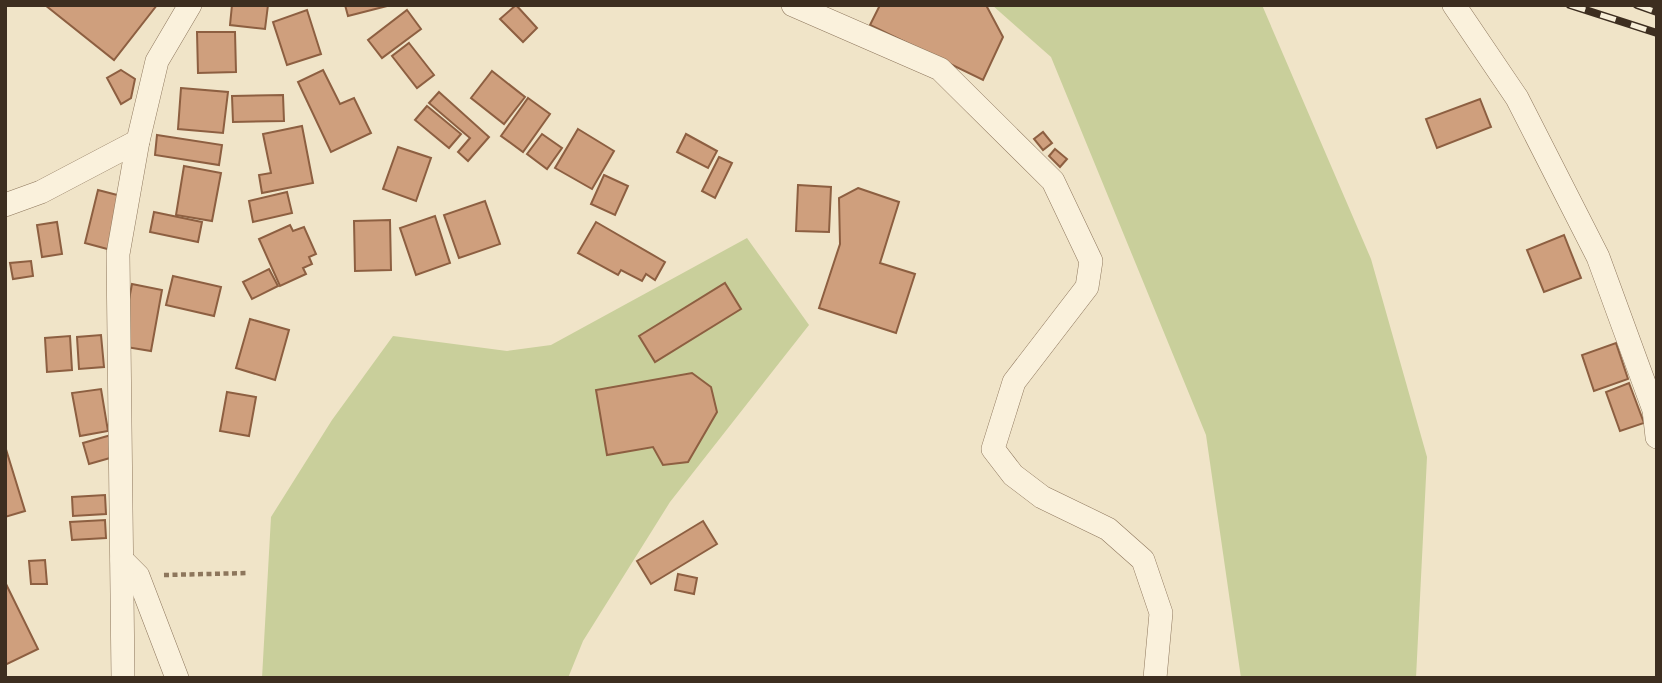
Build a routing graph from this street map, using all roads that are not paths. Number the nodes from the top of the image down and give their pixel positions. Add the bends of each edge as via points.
1 (190, 5) edge
2 (793, 5) edge
3 (1454, 5) edge
4 (138, 141) junction
5 (5, 205) edge
6 (1656, 409) edge
7 (1657, 437) edge
8 (130, 568) junction
9 (123, 678) edge
10 (177, 678) edge
11 (1156, 678) edge

1 - 4 street via 157,61
2 - 11 street via 940,69 1053,181 1091,261 1087,287 1014,382 993,449 1013,475 1042,497 1108,529 1143,560 1161,613
3 - 6 street via 1517,98 1598,257
4 - 5 street via 41,192
4 - 8 street via 118,254
6 - 7 street
8 - 9 street
8 - 10 street

